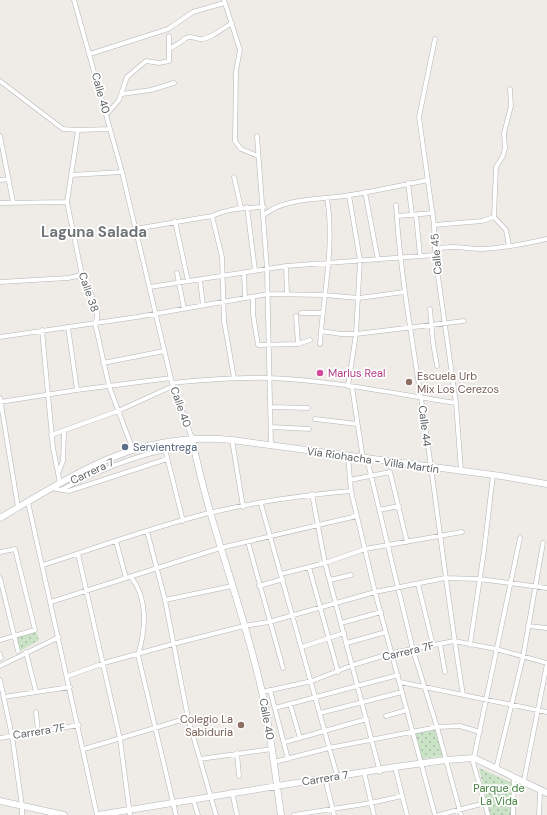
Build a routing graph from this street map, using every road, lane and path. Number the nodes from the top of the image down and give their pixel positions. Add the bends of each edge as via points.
1 (74, 0) edge
2 (224, 1) edge
3 (232, 23) junction
4 (169, 36) dead end
5 (435, 38) dead end
6 (170, 48) junction
7 (90, 54) junction
8 (0, 82) edge
9 (174, 83) dead end
10 (510, 90) dead end
11 (122, 94) junction
12 (106, 115) junction
13 (110, 129) junction
14 (78, 130) junction
15 (257, 136) dead end
16 (0, 137) edge
17 (258, 156) junction
18 (122, 172) junction
19 (71, 175) junction
20 (234, 177) dead end
21 (9, 179) junction
22 (0, 180) edge
23 (428, 180) junction
24 (408, 184) junction
25 (365, 192) junction
26 (349, 196) junction
27 (327, 198) junction
28 (13, 202) junction
29 (67, 202) junction
30 (0, 203) edge
31 (396, 205) dead end
32 (264, 207) junction
33 (241, 208) junction
34 (247, 208) junction
35 (432, 213) junction
36 (264, 215) junction
37 (414, 215) junction
38 (212, 216) junction
39 (397, 216) junction
40 (494, 218) junction
41 (175, 221) junction
42 (434, 225) junction
43 (135, 229) junction
44 (547, 239) edge
45 (509, 246) junction
46 (435, 250) junction
47 (435, 255) junction
48 (420, 256) junction
49 (399, 258) junction
50 (360, 260) junction
51 (378, 260) junction
52 (328, 262) junction
53 (286, 266) junction
54 (267, 269) junction
55 (255, 270) junction
56 (177, 273) dead end
57 (244, 273) junction
58 (82, 275) junction
59 (224, 276) junction
60 (200, 280) junction
61 (188, 281) junction
62 (0, 282) edge
63 (179, 283) junction
64 (150, 287) junction
65 (404, 292) junction
66 (268, 294) junction
67 (287, 294) junction
68 (324, 295) junction
69 (253, 297) junction
70 (246, 298) junction
71 (359, 298) junction
72 (223, 302) junction
73 (203, 305) junction
74 (184, 309) junction
75 (430, 309) dead end
76 (156, 313) junction
77 (301, 313) dead end
78 (322, 313) junction
79 (296, 316) dead end
80 (464, 321) dead end
81 (95, 323) junction
82 (445, 323) junction
83 (431, 325) junction
84 (68, 327) junction
85 (409, 327) junction
86 (42, 330) junction
87 (321, 331) junction
88 (356, 334) junction
89 (0, 337) edge
90 (310, 340) dead end
91 (298, 344) junction
92 (320, 344) dead end
93 (270, 345) junction
94 (164, 351) junction
95 (103, 363) junction
96 (437, 366) dead end
97 (234, 378) junction
98 (271, 378) junction
99 (172, 382) junction
100 (108, 386) junction
101 (350, 387) junction
102 (77, 390) junction
103 (47, 395) junction
104 (421, 398) junction
105 (0, 401) edge
106 (456, 403) junction
107 (272, 407) junction
108 (308, 408) dead end
109 (118, 411) junction
110 (315, 419) dead end
111 (357, 424) junction
112 (272, 427) junction
113 (310, 429) dead end
114 (64, 432) junction
115 (51, 435) junction
116 (194, 440) junction
117 (232, 440) junction
118 (271, 446) junction
119 (164, 447) junction
120 (134, 450) junction
121 (348, 456) junction
122 (167, 459) junction
123 (365, 459) junction
124 (430, 468) junction
125 (461, 472) junction
126 (58, 474) junction
127 (370, 475) junction
128 (493, 475) junction
129 (350, 480) junction
130 (60, 483) junction
131 (547, 484) edge
132 (59, 490) junction
133 (351, 491) junction
134 (312, 494) junction
135 (29, 503) junction
136 (261, 504) junction
137 (399, 506) junction
138 (18, 507) junction
139 (243, 507) junction
140 (379, 510) junction
141 (209, 513) junction
142 (357, 516) junction
143 (0, 518) edge
144 (183, 521) junction
145 (0, 522) edge
146 (318, 525) junction
147 (147, 531) junction
148 (462, 532) dead end
149 (439, 537) junction
150 (270, 538) junction
151 (520, 538) dead end
152 (116, 541) junction
153 (248, 542) junction
154 (408, 542) junction
155 (543, 543) dead end
156 (388, 546) junction
157 (220, 548) junction
158 (365, 549) junction
159 (0, 552) edge
160 (78, 554) junction
161 (325, 563) junction
162 (43, 565) junction
163 (309, 567) junction
164 (157, 568) junction
165 (281, 574) junction
166 (351, 575) dead end
167 (128, 577) junction
168 (0, 578) edge
169 (444, 578) junction
170 (282, 579) junction
171 (479, 579) junction
172 (330, 580) junction
173 (418, 584) junction
174 (510, 584) junction
175 (232, 586) junction
176 (259, 586) junction
177 (536, 586) junction
178 (398, 588) junction
179 (547, 588) edge
180 (87, 592) junction
181 (375, 592) junction
182 (165, 600) junction
183 (51, 602) junction
184 (335, 603) junction
185 (319, 607) junction
186 (381, 612) junction
187 (293, 615) junction
188 (269, 622) junction
189 (341, 623) junction
190 (244, 626) junction
191 (528, 626) junction
192 (547, 628) edge
193 (386, 632) junction
194 (344, 633) junction
195 (14, 636) junction
196 (59, 637) junction
197 (328, 638) junction
198 (0, 640) edge
199 (454, 641) junction
200 (347, 643) junction
201 (173, 644) junction
202 (440, 644) junction
203 (433, 645) junction
204 (470, 645) junction
205 (302, 647) junction
206 (496, 649) junction
207 (413, 650) junction
208 (18, 651) dead end
209 (26, 652) junction
210 (392, 653) junction
211 (138, 655) junction
212 (523, 657) junction
213 (104, 663) junction
214 (547, 663) edge
215 (353, 665) junction
216 (0, 666) edge
217 (283, 668) dead end
218 (338, 672) junction
219 (445, 672) dead end
220 (398, 675) junction
221 (68, 676) junction
222 (0, 680) edge
223 (312, 681) junction
224 (400, 682) junction
225 (357, 686) junction
226 (425, 686) junction
227 (70, 687) junction
228 (270, 690) junction
229 (36, 692) junction
230 (262, 692) junction
231 (402, 692) junction
232 (463, 695) junction
233 (4, 697) junction
234 (316, 697) junction
235 (486, 698) junction
236 (362, 702) junction
237 (512, 703) junction
238 (290, 704) junction
239 (275, 708) junction
240 (407, 710) junction
241 (538, 710) junction
242 (36, 712) dead end
243 (547, 712) edge
244 (320, 713) junction
245 (386, 716) dead end
246 (188, 718) junction
247 (367, 719) junction
248 (79, 725) junction
249 (156, 727) junction
250 (437, 727) junction
251 (38, 731) junction
252 (325, 731) junction
253 (413, 731) junction
254 (480, 732) junction
255 (12, 736) junction
256 (0, 738) edge
257 (300, 738) junction
258 (120, 739) junction
259 (372, 739) junction
260 (284, 742) junction
261 (329, 748) junction
262 (84, 749) junction
263 (272, 749) junction
264 (237, 753) junction
265 (288, 758) junction
266 (200, 759) junction
267 (474, 760) junction
268 (274, 762) junction
269 (446, 762) junction
270 (420, 765) junction
271 (395, 768) junction
272 (496, 769) junction
273 (379, 771) junction
274 (364, 773) junction
275 (239, 776) dead end
276 (338, 778) junction
277 (514, 779) junction
278 (325, 780) junction
279 (523, 783) junction
280 (277, 787) junction
281 (545, 793) edge
282 (232, 794) junction
283 (402, 796) junction
284 (212, 797) junction
285 (194, 800) junction
286 (0, 802) edge
287 (371, 803) junction
288 (485, 803) junction
289 (174, 804) junction
290 (22, 807) junction
291 (333, 808) junction
292 (459, 809) junction
293 (129, 812) edge
294 (22, 815) edge
295 (50, 815) edge
296 (60, 815) edge
297 (97, 815) edge
298 (109, 815) edge
299 (176, 815) edge
300 (198, 815) edge
301 (216, 815) edge
302 (236, 815) edge
303 (281, 815) edge
304 (294, 815) edge
305 (334, 815) edge
306 (374, 815) edge
307 (407, 815) edge
308 (435, 815) edge
309 (439, 815) edge
310 (461, 815) edge
311 (488, 815) edge
312 (513, 815) edge
313 (539, 815) edge

1 - 7 street, Calle 40
2 - 3 street
2 - 7 street via 193,12 168,29
3 - 6 street via 209,36 201,39 187,38
3 - 17 street via 240,50 236,71 235,141 241,149
4 - 6 street
5 - 23 street, Calle 45 via 419,117
6 - 11 street via 169,61 145,62 128,77
7 - 12 street, Calle 40
8 - 14 street via 58,126
9 - 11 street
10 - 40 street via 512,106 504,133 505,148 496,167
11 - 12 street via 113,110
12 - 13 street, Calle 40
13 - 14 street
13 - 18 street, Calle 40
14 - 19 street, Calle 38
15 - 17 street
16 - 21 street
17 - 32 street
18 - 19 street
18 - 43 street, Calle 40
19 - 29 street, Calle 38
20 - 33 street
21 - 22 street
21 - 28 street
23 - 24 street
23 - 35 street, Calle 45
24 - 25 street
24 - 37 street
25 - 26 street
25 - 51 street
26 - 27 street
26 - 50 street
27 - 36 street via 274,208
27 - 52 street via 330,216
28 - 29 street
28 - 30 street
29 - 58 street, Calle 38
31 - 39 street, Calle 44
32 - 34 street
32 - 36 street
33 - 34 street
33 - 38 street via 222,211
34 - 55 street
35 - 37 street
35 - 42 street, Calle 45
36 - 54 street
37 - 39 street
37 - 48 street
38 - 41 street
38 - 59 street
39 - 49 street, Calle 44
40 - 42 street
40 - 45 street via 506,230
41 - 43 street
41 - 61 street
42 - 46 street, Calle 45
43 - 64 street, Calle 40
44 - 45 street
45 - 46 street via 480,249 446,246
46 - 47 street, Calle 45
47 - 48 street
47 - 82 street, Calle 45
48 - 49 street
49 - 51 street
49 - 65 street, Calle 44
50 - 51 street
50 - 52 street
50 - 71 street
52 - 53 street
52 - 68 street
53 - 54 street
53 - 67 street
54 - 55 street
54 - 66 street
55 - 57 street
56 - 63 street
57 - 59 street
57 - 70 street
58 - 62 street
58 - 81 street, Calle 38 via 92,293 97,311
59 - 60 street
59 - 72 street
60 - 61 street
60 - 73 street
61 - 63 street
63 - 64 street
63 - 74 street
64 - 76 street, Calle 40
65 - 71 street
65 - 85 street, Calle 44
66 - 67 street
66 - 69 street
66 - 93 street
67 - 68 street
68 - 71 street
68 - 78 street
69 - 70 street
69 - 93 street via 256,341 258,345
70 - 72 street
71 - 88 street
72 - 73 street
72 - 97 street
73 - 74 street
74 - 76 street
75 - 83 street
76 - 81 street
76 - 94 street, Calle 40
77 - 78 street
78 - 87 street
79 - 91 street
80 - 82 street
81 - 84 street
81 - 95 street, Calle 38
82 - 83 street
82 - 106 street, Calle 45
83 - 85 street
83 - 96 street
84 - 86 street
84 - 102 street
85 - 88 street
85 - 104 street, Calle 44
86 - 89 street
86 - 103 street
87 - 88 street
87 - 92 street
88 - 101 street
90 - 91 street
91 - 93 street
93 - 98 street
94 - 95 street
94 - 99 street, Calle 40
95 - 100 street, Calle 38
97 - 98 street
97 - 99 street
98 - 101 street
98 - 107 street
99 - 100 street
99 - 109 street
99 - 116 street, Calle 40
100 - 102 street
100 - 109 street, Calle 38
101 - 104 street
101 - 111 street
102 - 103 street
103 - 105 street
103 - 115 street
104 - 106 street
104 - 124 street, Calle 44
105 - 138 street
106 - 125 street, Calle 45
107 - 108 street
107 - 112 street
109 - 114 street
109 - 120 street, Calle 38
110 - 111 street
111 - 123 street
112 - 113 street
112 - 118 street
114 - 115 street
114 - 126 street via 63,461
115 - 126 street
116 - 117 street, Vía Riohacha - Villa Martín
116 - 119 street, Carrera 7
116 - 141 street, Calle 40
117 - 118 street, Vía Riohacha - Villa Martín
117 - 139 street
118 - 121 street, Vía Riohacha - Villa Martín
119 - 120 street, Carrera 7
119 - 122 street
119 - 132 street, Carrera 7 via 146,450 86,472
120 - 130 street, Carrera 7 via 103,460
121 - 123 street, Vía Riohacha - Villa Martín
121 - 129 street
122 - 132 street via 72,490
122 - 144 street
123 - 124 street, Vía Riohacha - Villa Martín
123 - 127 street
124 - 125 street, Vía Riohacha - Villa Martín
124 - 149 street, Calle 44
125 - 128 street, Vía Riohacha - Villa Martín
126 - 130 street
127 - 129 street
127 - 137 street via 390,472
127 - 140 street
128 - 131 street, Vía Riohacha - Villa Martín
128 - 171 street
129 - 133 street
130 - 135 street, Carrera 7
132 - 135 street, Carrera 7
133 - 134 street
133 - 142 street
134 - 136 street
134 - 146 street
135 - 138 street, Carrera 7
135 - 145 street, Carrera 7
135 - 162 street
136 - 139 street
136 - 150 street
137 - 140 street
137 - 154 street
138 - 143 street, Carrera 7
139 - 141 street
140 - 156 street
141 - 144 street
141 - 157 street, Calle 40
142 - 146 street
142 - 158 street
144 - 147 street
146 - 150 street
146 - 161 street
147 - 152 street
147 - 164 street
148 - 149 street
149 - 154 street
149 - 169 street, Calle 44
150 - 153 street
150 - 165 street
151 - 174 street
152 - 160 street
152 - 167 street
153 - 157 street
153 - 176 street
154 - 156 street
155 - 177 street
156 - 158 street
156 - 178 street
157 - 164 street
157 - 175 street, Calle 40
158 - 161 street
158 - 181 street
159 - 195 street via 14,548 35,630
160 - 162 street
160 - 180 street
161 - 163 street
161 - 172 street
162 - 183 street
163 - 165 street
163 - 185 street
164 - 167 street
164 - 182 street
165 - 170 street
166 - 172 street
167 - 180 street
167 - 211 street via 138,586 142,597 144,628
168 - 195 street
169 - 171 street
169 - 173 street
169 - 199 street, Calle 44
170 - 176 street
170 - 187 street
171 - 174 street
171 - 204 street
172 - 184 street
173 - 178 street
173 - 203 street
174 - 177 street
174 - 206 street
175 - 182 street
175 - 190 street, Calle 40
176 - 188 street
177 - 179 street
177 - 191 street
178 - 181 street
178 - 207 street
180 - 183 street
180 - 213 street
181 - 184 street
181 - 186 street
182 - 201 street
183 - 196 street
184 - 185 street
184 - 189 street
185 - 187 street
185 - 197 street
186 - 189 street
186 - 193 street
187 - 188 street
187 - 205 street
188 - 190 street
188 - 217 street
189 - 194 street
190 - 201 street
190 - 230 street, Calle 40
191 - 192 street
191 - 212 street
193 - 200 street
193 - 210 street
194 - 197 street
194 - 200 street
195 - 198 street
195 - 208 street
196 - 209 street
196 - 221 street
197 - 205 street
197 - 218 street
199 - 202 street, Carrera 7F
199 - 204 street, Carrera 7F
199 - 232 street, Calle 44
200 - 215 street
201 - 211 street
201 - 246 street
202 - 203 street, Carrera 7F
202 - 219 street
203 - 207 street, Carrera 7F
204 - 206 street, Carrera 7F
205 - 223 street
206 - 212 street, Carrera 7F
206 - 235 street
207 - 210 street, Carrera 7F
207 - 226 street
209 - 216 street
209 - 229 street
210 - 215 street, Carrera 7F
210 - 220 street
211 - 213 street
211 - 249 street
212 - 214 street, Carrera 7F
212 - 237 street
213 - 221 street
213 - 258 street
214 - 241 street
215 - 218 street, Carrera 7F
215 - 225 street
218 - 223 street, Carrera 7F
220 - 224 street
220 - 225 street
221 - 227 street
222 - 233 street
223 - 228 street, Carrera 7F
223 - 234 street
224 - 226 street
224 - 231 street
225 - 234 street
225 - 236 street
226 - 232 street
226 - 250 street
227 - 229 street
227 - 248 street
228 - 230 street, Carrera 7F
228 - 239 street
229 - 233 street
230 - 263 street, Calle 40
231 - 236 street
231 - 240 street
232 - 235 street
233 - 255 street
234 - 238 street
234 - 244 street
235 - 237 street
235 - 254 street
236 - 244 street
236 - 247 street
237 - 241 street
237 - 272 street
238 - 239 street
238 - 257 street
239 - 260 street
240 - 245 street
240 - 253 street
241 - 243 street
241 - 279 street
242 - 251 street
244 - 252 street
246 - 249 street
246 - 266 street
247 - 252 street
247 - 259 street
248 - 251 street, Carrera 7F
248 - 262 street
249 - 258 street
249 - 289 street
250 - 253 street
250 - 254 street via 460,726
250 - 269 street
251 - 255 street, Carrera 7F
252 - 257 street
252 - 261 street
253 - 259 street
253 - 270 street
254 - 267 street
255 - 256 street, Carrera 7F
255 - 290 street
257 - 260 street
258 - 262 street
258 - 293 street
259 - 261 street
259 - 273 street
260 - 265 street
261 - 265 street
261 - 276 street
262 - 297 street
263 - 264 street
263 - 268 street, Calle 40
264 - 266 street
264 - 275 street
265 - 268 street
266 - 284 street
267 - 269 street, Carrera 7
267 - 272 street, Carrera 7
267 - 277 street, Carrera 7
267 - 288 street
268 - 280 street, Calle 40
269 - 270 street, Carrera 7
269 - 292 street
270 - 271 street, Carrera 7
270 - 308 street
271 - 273 street, Carrera 7
271 - 283 street
272 - 277 street, Carrera 7
273 - 274 street, Carrera 7
274 - 276 street, Carrera 7
274 - 287 street
276 - 278 street, Carrera 7
277 - 279 street, Carrera 7
277 - 312 street
278 - 280 street, Carrera 7
278 - 291 street
279 - 281 street, Carrera 7
280 - 282 street, Carrera 7
280 - 303 street, Calle 40
281 - 313 street
282 - 284 street, Carrera 7
282 - 302 street
283 - 287 street
283 - 307 street
284 - 285 street, Carrera 7
284 - 301 street
285 - 289 street, Carrera 7
285 - 300 street
286 - 290 street
287 - 291 street
287 - 306 street
288 - 292 street
288 - 311 street
289 - 293 street, Carrera 7
289 - 299 street
290 - 294 street
290 - 295 street
290 - 296 street
291 - 304 street
291 - 305 street
292 - 309 street
292 - 310 street
293 - 297 street, Carrera 7
293 - 298 street, Carrera 7

